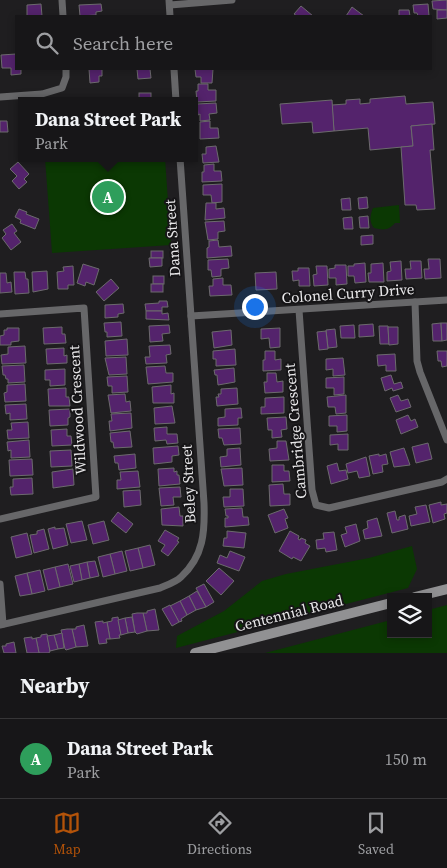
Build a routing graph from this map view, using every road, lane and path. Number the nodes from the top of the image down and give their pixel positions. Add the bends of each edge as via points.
1 (62, 0) edge
2 (232, 0) edge
3 (170, 2) edge
4 (63, 15) edge
5 (170, 15) edge
6 (66, 70) edge
7 (174, 70) edge
8 (0, 96) edge
9 (176, 97) edge
10 (180, 162) edge
11 (447, 300) edge
12 (415, 302) junction
13 (299, 310) junction
14 (0, 314) edge
15 (191, 316) junction
16 (447, 440) edge
17 (447, 479) edge
18 (0, 519) edge
19 (0, 584) edge
20 (447, 589) edge
21 (431, 593) edge
22 (387, 604) edge
23 (2, 624) edge
24 (195, 653) edge

1 - 4 street
2 - 3 street
3 - 5 street
6 - 8 street via 62,88 42,94
7 - 9 street
10 - 15 street, Dana Street
11 - 12 street, Colonel Curry Drive
12 - 13 street, Colonel Curry Drive
12 - 16 street via 417,361
13 - 15 street, Colonel Curry Drive
13 - 17 street, Cambridge Crescent via 312,490 316,505 329,508
14 - 18 street, Wildwood Crescent via 84,308 96,497
15 - 23 street, Beley Street via 204,532 200,549 190,566 180,578 160,588
19 - 23 street
20 - 21 main road
22 - 24 main road, Centennial Road

